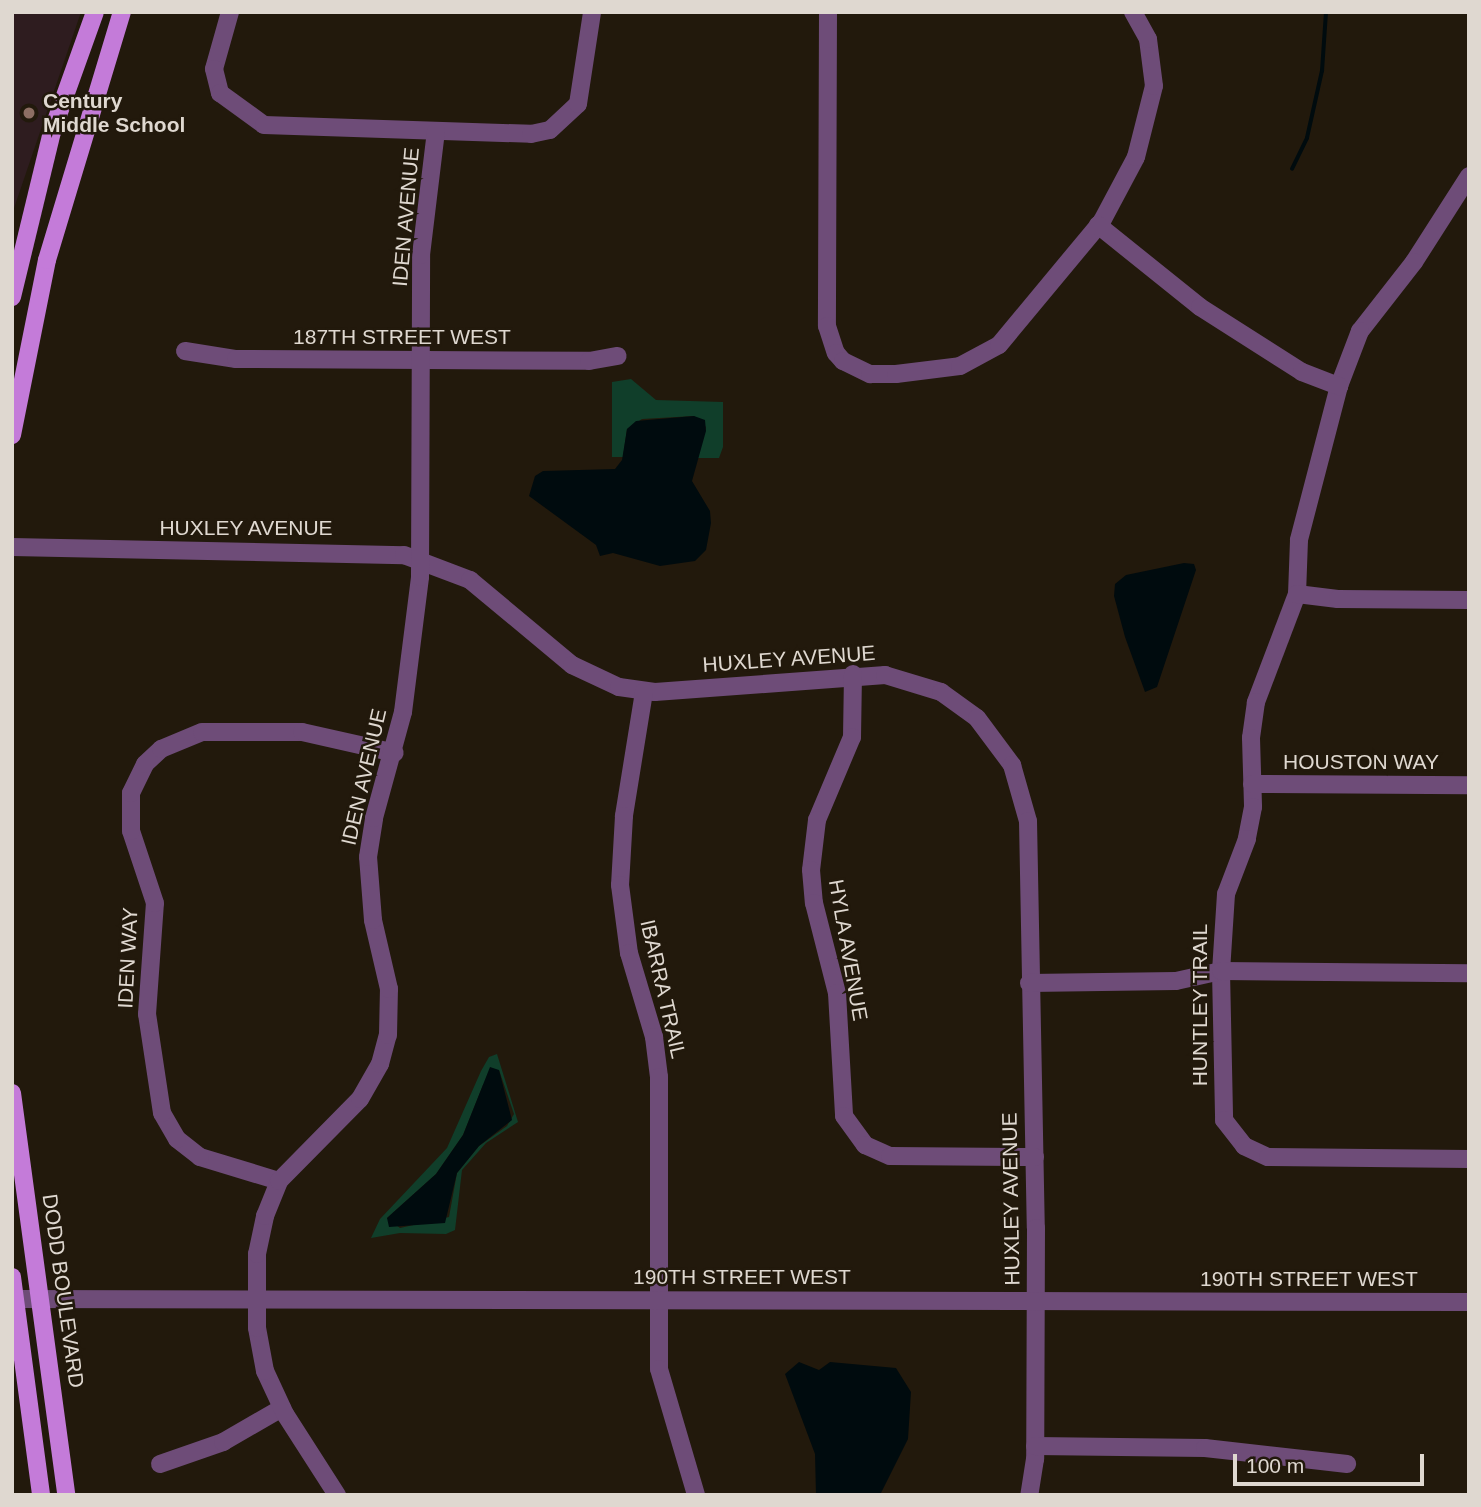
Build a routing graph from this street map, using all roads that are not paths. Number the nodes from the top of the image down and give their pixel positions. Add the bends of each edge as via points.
1 (95, 12) edge
2 (122, 12) edge
3 (230, 12) edge
4 (592, 12) edge
5 (828, 12) edge
6 (1133, 12) edge
7 (436, 131) junction
8 (1469, 176) edge
9 (1098, 225) junction
10 (12, 297) edge
11 (185, 351) dead end
12 (618, 356) dead end
13 (423, 360) junction
14 (1339, 386) junction
15 (12, 435) edge
16 (12, 547) edge
17 (422, 559) junction
18 (1297, 594) junction
19 (1469, 600) edge
20 (853, 674) junction
21 (644, 692) junction
22 (395, 754) junction
23 (1252, 784) junction
24 (1469, 785) edge
25 (1220, 971) junction
26 (1469, 974) edge
27 (1029, 983) junction
28 (12, 1093) edge
29 (1035, 1157) junction
30 (1469, 1159) edge
31 (279, 1181) junction
32 (12, 1277) edge
33 (42, 1297) junction
34 (256, 1298) junction
35 (14, 1299) edge
36 (659, 1299) junction
37 (1035, 1301) junction
38 (1469, 1302) edge
39 (282, 1408) junction
40 (1035, 1446) junction
41 (160, 1464) dead end
42 (1347, 1464) dead end
43 (41, 1495) edge
44 (66, 1495) edge
45 (337, 1495) edge
46 (696, 1495) edge
47 (1029, 1495) edge

1 - 10 main road via 52,132
2 - 15 main road via 47,260
3 - 7 street via 214,69 220,93 264,125
4 - 7 street via 585,77 578,104 569,116 550,130 531,134
5 - 9 street via 827,326 835,353 843,361 870,374 917,374 950,369 982,356 1014,329
6 - 9 street via 1148,39 1155,70 1147,127 1124,185
7 - 13 street, IDEN AVENUE via 421,255
8 - 14 street, HUNTLEY TRAIL via 1415,262 1360,331
9 - 14 street via 1200,307 1302,372
11 - 13 street, 187TH STREET WEST via 218,358
12 - 13 street, 187TH STREET WEST via 589,361
13 - 17 street, IDEN AVENUE
14 - 18 street, HUNTLEY TRAIL via 1298,558
16 - 17 street, HUXLEY AVENUE via 380,552
17 - 21 street, HUXLEY AVENUE via 485,589 538,640 583,673 606,684
17 - 22 street, IDEN AVENUE
18 - 19 street via 1338,599
18 - 23 street, HUNTLEY TRAIL via 1256,702
20 - 21 street, HUXLEY AVENUE
20 - 27 street, HUXLEY AVENUE via 899,677 941,692 977,718 1009,758 1028,821
20 - 29 street, HYLA AVENUE via 852,737 817,820 811,870 814,903 837,993 844,1116 865,1145 890,1156
21 - 36 street, IBARRA TRAIL via 624,816 620,885 629,953 653,1037 659,1077
22 - 31 street, IDEN AVENUE via 374,818 368,857 373,920 389,989 385,1050 353,1107
22 - 31 street, IDEN WAY via 302,732 202,732 161,749 145,764 131,793 131,831 155,903 146,1014 162,1113 177,1139 200,1157
23 - 24 street, HOUSTON WAY
23 - 25 street, HUNTLEY TRAIL via 1247,839 1226,894
25 - 26 street
25 - 27 street via 1176,981
25 - 30 street, HUNTLEY TRAIL via 1224,1120 1244,1146 1268,1157
27 - 29 street, HUXLEY AVENUE
28 - 33 main road, DODD BOULEVARD
29 - 37 street, HUXLEY AVENUE
31 - 34 street, IDEN AVENUE via 260,1235
32 - 35 main road
33 - 34 street, 190TH STREET WEST
33 - 35 street, 190TH STREET WEST
33 - 44 main road, DODD BOULEVARD
34 - 36 street, 190TH STREET WEST
34 - 39 street, IDEN AVENUE via 261,1359
35 - 43 main road
36 - 37 street, 190TH STREET WEST
36 - 46 street, IBARRA TRAIL via 661,1380
37 - 38 street, 190TH STREET WEST
37 - 40 street, HUXLEY AVENUE
39 - 41 street via 223,1441
39 - 45 street, IDEN AVENUE
40 - 42 street via 1205,1448
40 - 47 street, HUXLEY AVENUE

